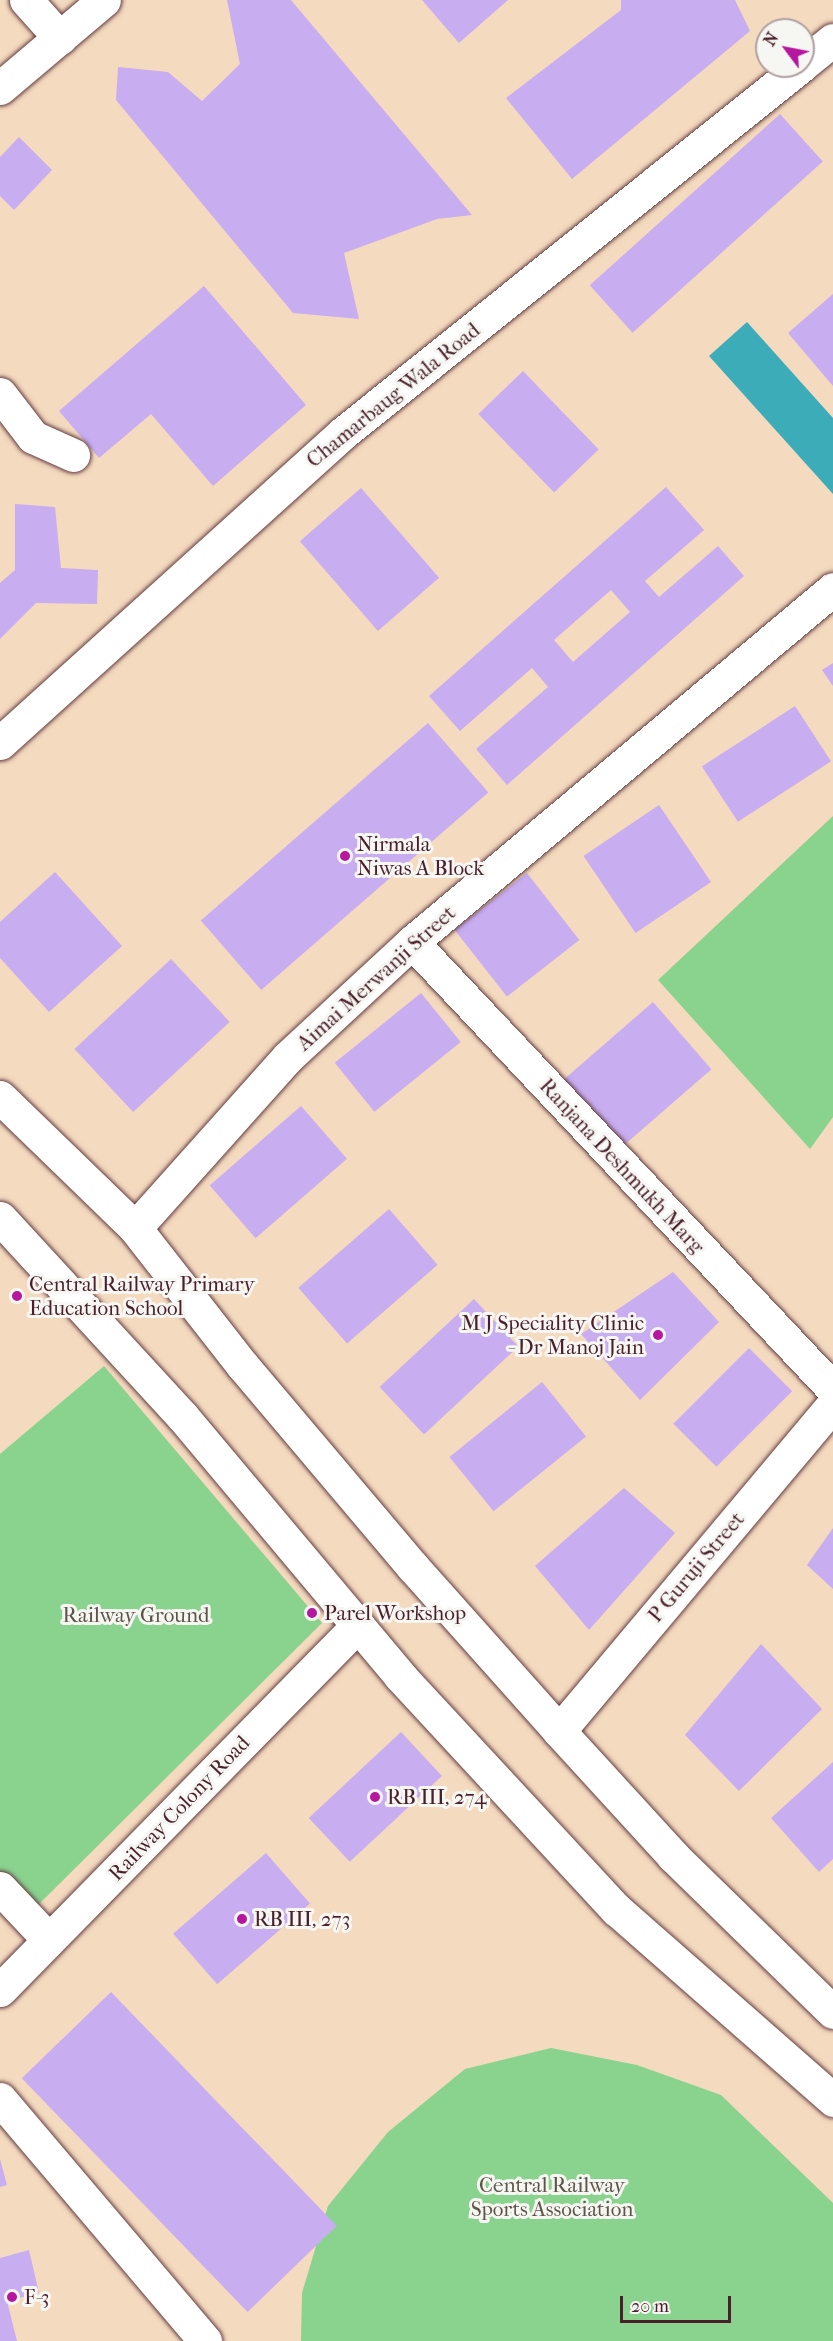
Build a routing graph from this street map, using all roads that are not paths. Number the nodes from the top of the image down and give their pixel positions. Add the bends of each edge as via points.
1 (26, 0) edge
2 (104, 0) edge
3 (60, 38) junction
4 (833, 40) edge
5 (815, 55) edge
6 (786, 78) edge
7 (0, 88) edge
8 (0, 394) edge
9 (73, 455) dead end
10 (833, 589) edge
11 (0, 743) edge
12 (412, 942) junction
13 (0, 1096) edge
14 (0, 1218) edge
15 (135, 1228) junction
16 (833, 1389) edge
17 (833, 1404) edge
18 (358, 1625) junction
19 (559, 1731) junction
20 (0, 1888) edge
21 (49, 1940) junction
22 (0, 1990) edge
23 (833, 2012) edge
24 (0, 2099) edge
25 (833, 2100) edge
26 (205, 2341) edge

1 - 3 main road
2 - 3 main road
3 - 7 main road
4 - 5 main road, Chamarbaug Wala Road
6 - 11 main road, Chamarbaug Wala Road via 343,433
8 - 9 main road via 33,437
10 - 12 main road, Aimai Merwanji Street
12 - 15 main road, Aimai Merwanji Street via 288,1058
12 - 16 main road, Ranjana Deshmukh Marg
13 - 15 main road
14 - 18 main road via 183,1417
15 - 19 main road via 243,1366 413,1567
17 - 19 main road, P Guruji Street
18 - 21 main road, Railway Colony Road
18 - 25 main road via 617,1910
19 - 23 main road via 673,1856
20 - 21 main road
21 - 22 main road, Railway Colony Road
24 - 26 main road

